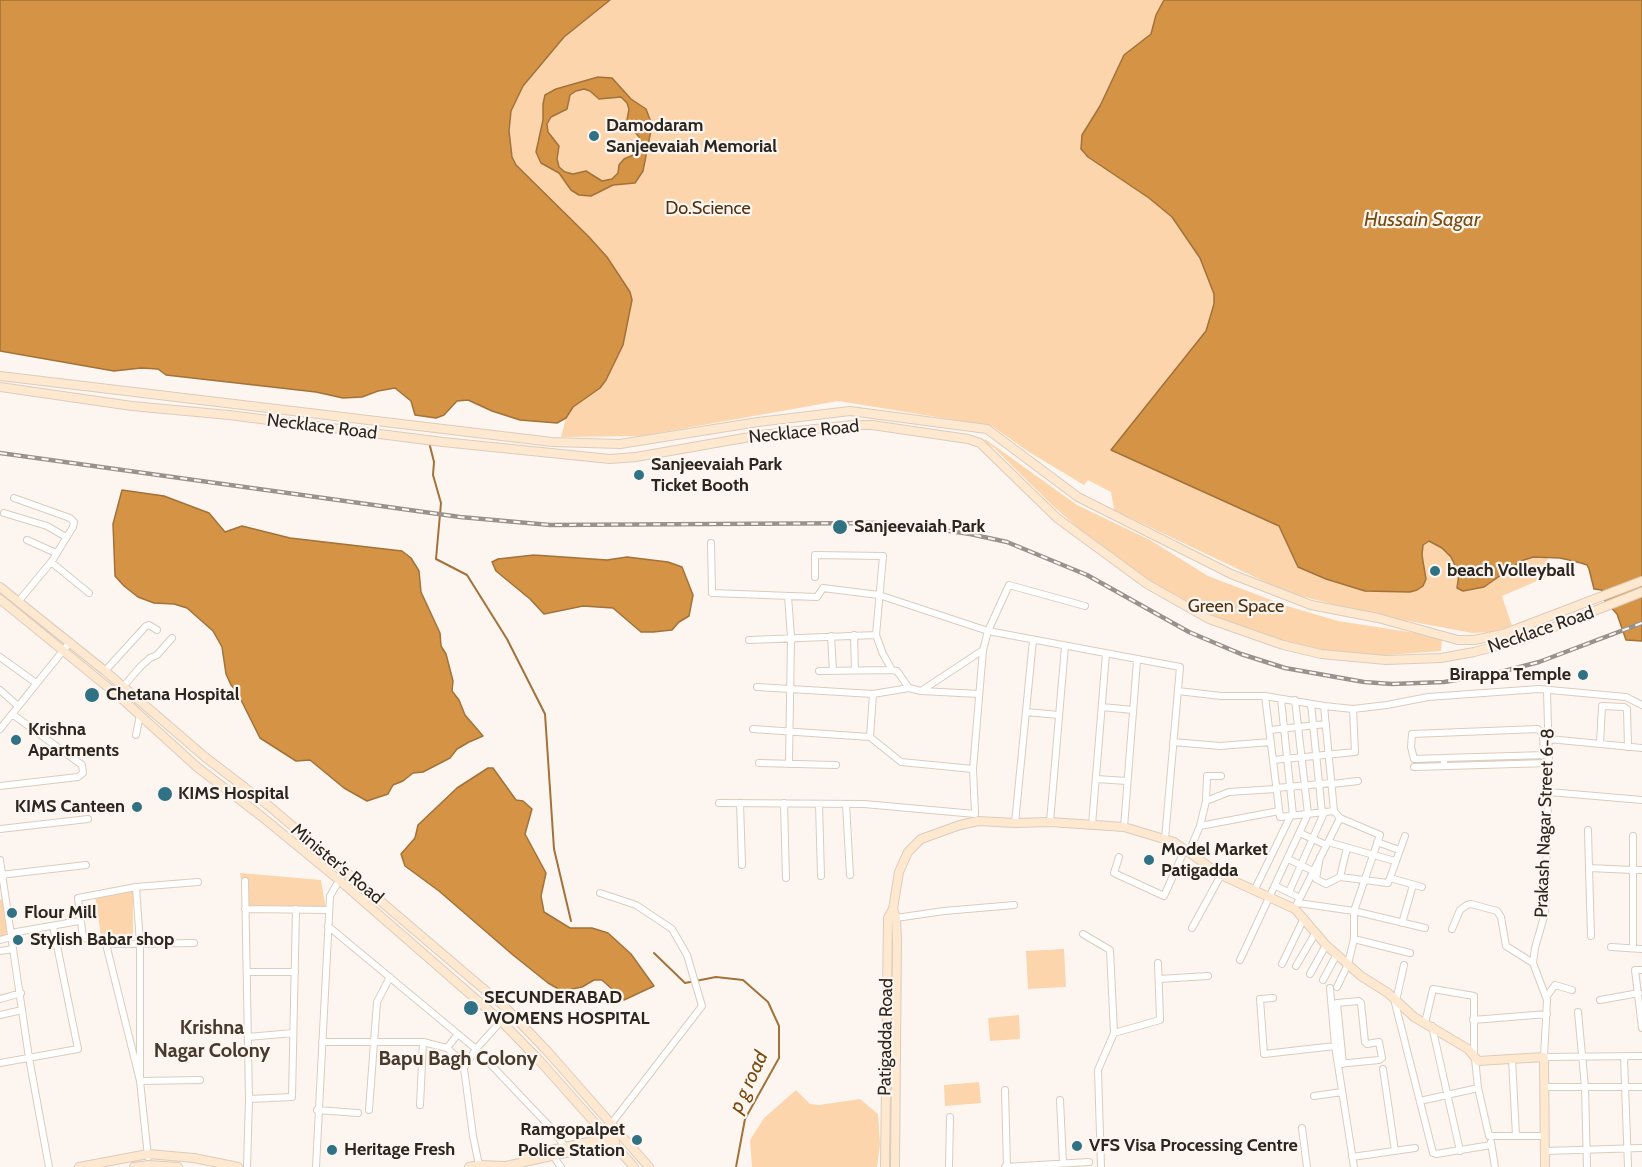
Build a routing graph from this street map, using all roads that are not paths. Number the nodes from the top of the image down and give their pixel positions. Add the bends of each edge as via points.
1 (0, 376) edge
2 (0, 387) edge
3 (850, 411) junction
4 (852, 425) junction
5 (987, 429) junction
6 (620, 444) junction
7 (980, 444) junction
8 (620, 459) junction
9 (14, 498) dead end
10 (4, 513) dead end
11 (66, 537) junction
12 (27, 540) dead end
13 (711, 543) dead end
14 (56, 553) junction
15 (51, 562) junction
16 (815, 576) dead end
17 (1642, 581) edge
18 (0, 587) edge
19 (1642, 592) edge
20 (89, 593) dead end
21 (879, 595) junction
22 (788, 596) junction
23 (0, 599) edge
24 (18, 602) junction
25 (1085, 606) dead end
26 (157, 630) dead end
27 (988, 631) junction
28 (854, 635) junction
29 (876, 635) junction
30 (831, 636) junction
31 (791, 637) junction
32 (172, 638) dead end
33 (749, 639) dead end
34 (1034, 640) junction
35 (1458, 640) junction
36 (70, 642) junction
37 (1065, 646) junction
38 (983, 650) junction
39 (62, 652) junction
40 (1106, 654) junction
41 (1459, 655) junction
42 (0, 657) edge
43 (1137, 660) junction
44 (855, 670) junction
45 (892, 670) junction
46 (105, 671) junction
47 (819, 671) dead end
48 (833, 671) junction
49 (36, 683) junction
50 (123, 687) junction
51 (757, 687) dead end
52 (909, 688) junction
53 (790, 689) junction
54 (0, 690) edge
55 (1547, 690) junction
56 (921, 691) junction
57 (1178, 691) junction
58 (873, 694) junction
59 (980, 694) junction
60 (1265, 696) junction
61 (1281, 699) junction
62 (1295, 700) junction
63 (1311, 704) junction
64 (1642, 705) edge
65 (18, 706) junction
66 (1324, 706) junction
67 (1102, 707) junction
68 (1353, 709) junction
69 (1133, 710) junction
70 (1026, 712) junction
71 (12, 714) junction
72 (140, 715) junction
73 (1059, 715) junction
74 (1326, 724) junction
75 (1313, 725) junction
76 (1, 726) edge
77 (1298, 726) junction
78 (1284, 728) junction
79 (753, 729) dead end
80 (1269, 730) junction
81 (788, 732) junction
82 (136, 735) dead end
83 (870, 736) junction
84 (1549, 740) junction
85 (1173, 741) junction
86 (1271, 742) junction
87 (1600, 744) junction
88 (1629, 747) junction
89 (1642, 748) edge
90 (1329, 755) junction
91 (1547, 755) junction
92 (1316, 756) junction
93 (1301, 757) junction
94 (1287, 759) junction
95 (1273, 760) junction
96 (759, 762) dead end
97 (1444, 762) junction
98 (1549, 763) junction
99 (789, 764) junction
100 (836, 765) dead end
101 (1414, 767) dead end
102 (973, 769) junction
103 (1221, 776) dead end
104 (1096, 779) junction
105 (1127, 781) junction
106 (1358, 781) dead end
107 (1319, 784) junction
108 (1331, 784) junction
109 (1304, 785) junction
110 (0, 786) edge
111 (1290, 786) junction
112 (1276, 788) junction
113 (1549, 792) junction
114 (1642, 800) edge
115 (1206, 801) junction
116 (719, 803) dead end
117 (740, 803) junction
118 (784, 803) junction
119 (819, 804) junction
120 (846, 804) junction
121 (1279, 811) junction
122 (1334, 811) junction
123 (1323, 813) junction
124 (1308, 814) junction
125 (1292, 815) junction
126 (975, 817) junction
127 (1340, 818) junction
128 (88, 819) dead end
129 (1050, 822) junction
130 (1015, 823) junction
131 (1092, 825) junction
132 (1200, 826) junction
133 (1124, 827) junction
134 (0, 830) edge
135 (1588, 830) dead end
136 (1300, 833) junction
137 (1405, 836) dead end
138 (1633, 836) dead end
139 (1165, 838) junction
140 (1312, 839) junction
141 (1377, 842) junction
142 (1327, 843) junction
143 (1347, 848) junction
144 (1187, 850) junction
145 (1399, 850) junction
146 (1372, 855) junction
147 (1119, 857) dead end
148 (1320, 857) junction
149 (1288, 859) junction
150 (0, 860) edge
151 (1395, 861) junction
152 (86, 865) dead end
153 (742, 865) dead end
154 (1300, 865) junction
155 (1590, 868) junction
156 (1634, 870) junction
157 (1642, 870) edge
158 (346, 871) junction
159 (1313, 871) junction
160 (1, 875) edge
161 (850, 875) dead end
162 (1221, 875) junction
163 (821, 876) dead end
164 (1340, 876) junction
165 (786, 878) dead end
166 (1390, 878) junction
167 (339, 880) junction
168 (1364, 880) junction
169 (245, 881) dead end
170 (198, 882) dead end
171 (1413, 885) junction
172 (1276, 886) junction
173 (136, 887) junction
174 (1422, 887) dead end
175 (1254, 891) junction
176 (1288, 892) junction
177 (600, 893) dead end
178 (1269, 899) junction
179 (1297, 903) junction
180 (1014, 905) dead end
181 (245, 909) junction
182 (296, 909) junction
183 (329, 910) junction
184 (1354, 911) junction
185 (895, 914) junction
186 (1304, 918) junction
187 (79, 921) junction
188 (1402, 923) junction
189 (53, 926) junction
190 (328, 926) junction
191 (1192, 928) dead end
192 (1425, 928) dead end
193 (1452, 929) dead end
194 (1316, 932) junction
195 (1083, 934) dead end
196 (11, 935) junction
197 (1591, 936) dead end
198 (0, 939) edge
199 (1354, 939) junction
200 (140, 943) junction
201 (194, 943) dead end
202 (106, 944) junction
203 (1326, 945) junction
204 (1611, 947) dead end
205 (1633, 948) junction
206 (13, 949) junction
207 (1642, 949) edge
208 (0, 951) edge
209 (1410, 953) dead end
210 (1337, 954) junction
211 (1240, 960) dead end
212 (1158, 963) dead end
213 (1533, 963) junction
214 (1282, 964) dead end
215 (1348, 964) junction
216 (1404, 965) dead end
217 (1296, 966) dead end
218 (1642, 970) edge
219 (247, 972) junction
220 (295, 972) junction
221 (1310, 974) dead end
222 (1208, 976) dead end
223 (390, 977) junction
224 (1159, 979) junction
225 (1323, 980) dead end
226 (1572, 990) dead end
227 (21, 993) junction
228 (1639, 993) junction
229 (1547, 996) junction
230 (1273, 998) dead end
231 (0, 999) edge
232 (1395, 1000) junction
233 (1600, 1000) dead end
234 (1334, 1003) junction
235 (22, 1010) junction
236 (887, 1011) junction
237 (897, 1011) junction
238 (1578, 1012) dead end
239 (1547, 1014) junction
240 (0, 1015) edge
241 (1473, 1020) junction
242 (501, 1021) junction
243 (1428, 1025) junction
244 (1642, 1028) edge
245 (294, 1033) junction
246 (1114, 1033) junction
247 (458, 1034) junction
248 (248, 1037) junction
249 (322, 1042) junction
250 (423, 1042) junction
251 (374, 1043) junction
252 (1335, 1047) junction
253 (447, 1048) junction
254 (476, 1049) junction
255 (1642, 1056) edge
256 (1474, 1057) junction
257 (1624, 1057) junction
258 (29, 1058) junction
259 (1544, 1058) junction
260 (1582, 1058) junction
261 (1512, 1059) junction
262 (0, 1063) edge
263 (465, 1064) junction
264 (1340, 1064) junction
265 (1383, 1069) dead end
266 (200, 1080) dead end
267 (140, 1081) junction
268 (1545, 1087) junction
269 (1585, 1087) junction
270 (1625, 1087) junction
271 (1642, 1087) edge
272 (1478, 1088) junction
273 (1005, 1090) dead end
274 (1342, 1092) junction
275 (1314, 1096) dead end
276 (1447, 1096) junction
277 (249, 1099) junction
278 (1060, 1100) dead end
279 (1420, 1101) junction
280 (420, 1105) dead end
281 (317, 1110) junction
282 (369, 1110) dead end
283 (358, 1113) dead end
284 (950, 1117) dead end
285 (611, 1124) junction
286 (1302, 1128) dead end
287 (620, 1134) junction
288 (1490, 1136) junction
289 (1516, 1136) junction
290 (1545, 1136) junction
291 (610, 1139) junction
292 (1491, 1145) junction
293 (566, 1147) junction
294 (1415, 1148) dead end
295 (1642, 1148) edge
296 (1627, 1149) junction
297 (1587, 1150) junction
298 (1395, 1151) junction
299 (1460, 1151) junction
300 (1545, 1151) junction
301 (148, 1154) junction
302 (553, 1156) junction
303 (1352, 1157) junction
304 (1089, 1162) dead end
305 (542, 1163) edge
306 (1063, 1163) junction
307 (479, 1165) junction
308 (494, 1165) junction
309 (149, 1166) edge
310 (1053, 1166) edge
311 (49, 1167) edge
312 (79, 1167) edge
313 (134, 1167) edge
314 (178, 1167) edge
315 (238, 1167) edge
316 (247, 1167) edge
317 (316, 1167) edge
318 (469, 1167) edge
319 (561, 1167) edge
320 (634, 1167) edge
321 (649, 1167) edge
322 (885, 1167) edge
323 (895, 1167) edge
324 (949, 1167) edge
325 (1006, 1167) edge
326 (1101, 1167) edge
327 (1307, 1167) edge
328 (1354, 1167) edge
329 (1495, 1167) edge
330 (1545, 1167) edge
331 (1587, 1167) edge
332 (1628, 1167) edge

1 - 6 main road, Necklace Road via 405,425
2 - 8 main road, Necklace Road via 443,442
3 - 4 main road
3 - 5 main road, Necklace Road
3 - 6 main road, Necklace Road
4 - 7 main road, Necklace Road via 940,434
4 - 8 main road, Necklace Road via 761,435
5 - 7 main road
5 - 35 main road, Necklace Road via 1078,496 1231,574 1311,605
6 - 8 main road
7 - 41 main road, Necklace Road via 1084,539 1147,584 1209,619 1321,654 1386,660
9 - 11 street via 70,518 74,522
10 - 11 street via 47,526
11 - 14 street
12 - 14 street
13 - 22 street via 712,593
14 - 15 street
15 - 20 street
15 - 24 street
16 - 21 street via 815,555 883,556
17 - 35 main road, Necklace Road via 1503,634
18 - 24 main road, Minister's Road
19 - 41 main road, Necklace Road via 1521,640
21 - 22 street via 823,588 817,597
21 - 27 street
21 - 29 street
22 - 31 street
23 - 39 main road, Minister's Road
24 - 36 main road, Minister's Road
25 - 27 street via 1009,585
26 - 46 street via 146,626
27 - 34 street
27 - 38 street
28 - 29 street
28 - 30 street
28 - 44 street
29 - 45 street
30 - 31 street
30 - 48 street
31 - 33 street
31 - 53 street
32 - 50 street
34 - 37 street
34 - 70 street
35 - 41 main road
36 - 39 street
36 - 46 main road, Minister's Road
37 - 40 street
37 - 73 street
38 - 56 street
38 - 59 street
39 - 49 street
39 - 72 main road, Minister's Road
40 - 43 street
40 - 67 street
42 - 49 street
43 - 57 street via 1180,667
43 - 69 street
44 - 45 street
44 - 48 street
45 - 52 street
46 - 50 main road, Minister's Road
47 - 48 street
49 - 65 street
50 - 158 main road, Minister's Road
51 - 53 street
52 - 56 street
52 - 58 street
53 - 58 street
53 - 81 street
54 - 65 street
55 - 64 street via 1626,697
55 - 68 street via 1428,697
55 - 84 street, Prakash Nagar Street 6-8
56 - 59 street
57 - 60 street
57 - 85 street
58 - 83 street
59 - 102 street
60 - 61 street
60 - 80 street
61 - 62 street
61 - 78 street
62 - 63 street
62 - 77 street
63 - 66 street
63 - 75 street
65 - 71 street
66 - 68 street
66 - 74 street
67 - 69 street
67 - 104 street
68 - 90 street via 1355,752
69 - 105 street
70 - 73 street
70 - 130 street
71 - 76 street
71 - 110 street via 82,765 83,773 78,777
72 - 82 street
72 - 167 main road, Minister's Road via 197,767
73 - 129 street
74 - 75 street
74 - 90 street
75 - 77 street
75 - 92 street
77 - 78 street
77 - 93 street
78 - 80 street
78 - 94 street
79 - 81 street
80 - 86 street
81 - 83 street
81 - 99 street
83 - 102 street via 901,762
84 - 87 street
84 - 91 street, Prakash Nagar Street 6-8
85 - 86 street via 1220,746
85 - 139 street
86 - 95 street
87 - 88 street
87 - 88 street via 1602,706 1624,707
88 - 89 street
90 - 92 street
90 - 108 street
91 - 97 street
91 - 97 street via 1543,734 1538,729 1412,734 1414,759
91 - 98 street, Prakash Nagar Street 6-8
92 - 93 street
92 - 107 street
93 - 94 street
93 - 109 street
94 - 95 street
94 - 111 street
95 - 112 street
96 - 99 street
97 - 98 street
97 - 101 street
98 - 113 street, Prakash Nagar Street 6-8
99 - 100 street
102 - 126 street
103 - 115 street via 1207,776
104 - 105 street
104 - 131 street
105 - 133 street
106 - 108 street
107 - 108 street
107 - 109 street
107 - 123 street
108 - 122 street
109 - 111 street
109 - 124 street
111 - 112 street
111 - 125 street
112 - 115 street via 1229,792
112 - 121 street
113 - 114 street
113 - 213 street, Prakash Nagar Street 6-8 via 1545,913
115 - 132 street
116 - 117 street
117 - 118 street
117 - 153 street
118 - 119 street
118 - 165 street
119 - 120 street
119 - 163 street
120 - 126 street
120 - 161 street
121 - 125 street via 1280,817
121 - 132 street
122 - 123 street
122 - 127 street
123 - 124 street
123 - 140 street
124 - 125 street
124 - 136 street
125 - 175 street
126 - 130 main road
126 - 185 main road, Patigadda Road via 915,844 899,872
127 - 141 street via 1380,835
127 - 142 street
128 - 134 street
129 - 130 main road
129 - 131 main road
131 - 133 main road
132 - 144 street
133 - 139 main road
135 - 155 street
136 - 140 street
136 - 149 street
137 - 145 street
138 - 156 street
139 - 144 main road
140 - 142 street
140 - 154 street
141 - 145 street
141 - 146 street
142 - 143 street
142 - 148 street
143 - 146 street
143 - 164 street
144 - 147 street via 1164,896 1113,873
144 - 162 main road
145 - 151 street
146 - 151 street
146 - 168 street
148 - 159 street
148 - 164 street via 1316,879 1326,884
149 - 154 street
149 - 172 street
150 - 160 street
151 - 166 street
152 - 160 street
154 - 159 street
154 - 176 street
155 - 156 street
155 - 197 street
156 - 157 street
156 - 205 street
158 - 167 street
158 - 285 main road, Minister's Road via 507,1008
159 - 179 street
160 - 196 street
162 - 175 main road
162 - 191 street
164 - 168 street
166 - 168 street via 1388,883
166 - 171 street
167 - 183 street via 330,896
167 - 242 main road, Minister's Road
168 - 184 street
169 - 181 street
170 - 173 street
171 - 174 street
171 - 188 street
172 - 176 street
172 - 178 street
173 - 187 street via 78,898
173 - 200 street
175 - 178 main road
176 - 179 street
177 - 285 street via 636,905 672,929 687,955 702,1006
178 - 179 main road
178 - 211 street
179 - 184 street
179 - 186 main road
180 - 185 street
181 - 182 street
181 - 219 street
182 - 183 street
182 - 220 street
183 - 190 street
184 - 188 street
184 - 199 street
185 - 236 main road, Patigadda Road via 888,918
185 - 237 main road, Patigadda Road
186 - 194 main road
186 - 214 street
187 - 189 street
187 - 202 street via 83,938
188 - 192 street
189 - 196 street
189 - 258 street via 78,1049
190 - 223 street
190 - 249 street
193 - 213 street via 1460,910 1467,905 1497,911 1502,917 1506,946
194 - 203 main road
194 - 217 street
195 - 246 street via 1110,950
196 - 198 street
196 - 206 street
199 - 209 street
199 - 215 street
200 - 201 street
200 - 202 street
200 - 267 street
202 - 267 street
203 - 210 main road
203 - 221 street
204 - 205 street
205 - 207 street
206 - 208 street
206 - 227 street
210 - 215 main road
210 - 225 street
212 - 224 street
213 - 229 street
215 - 232 main road
215 - 234 street via 1333,988
216 - 232 street
218 - 228 street via 1635,970
219 - 220 street
219 - 248 street
220 - 245 street
222 - 224 street
223 - 247 street
223 - 251 street via 377,1002
224 - 246 street via 1159,1020
226 - 229 street via 1555,985
227 - 231 street
227 - 235 street
228 - 233 street
228 - 244 street
229 - 239 street
230 - 252 street via 1260,999 1264,1054
232 - 243 main road
232 - 279 street
234 - 252 street
234 - 264 street
234 - 264 street via 1360,1001 1365,1042 1380,1043 1382,1058
235 - 240 street
235 - 258 street
236 - 237 main road
236 - 322 main road, Patigadda Road
237 - 323 main road, Patigadda Road
238 - 260 street
239 - 241 street
239 - 259 street
241 - 243 street via 1474,996 1433,989
241 - 256 street
242 - 254 street
242 - 291 main road, Minister's Road
243 - 256 main road via 1468,1048
243 - 276 street
245 - 248 street
245 - 277 street via 292,1097
246 - 326 street via 1098,1070
247 - 253 street
247 - 254 street
248 - 277 street
249 - 251 street
249 - 281 street
250 - 251 street
250 - 253 street
250 - 280 street
251 - 282 street
252 - 264 street
253 - 263 street
254 - 263 street
254 - 293 street
255 - 257 street
256 - 261 main road via 1482,1062
256 - 272 street
257 - 260 street
257 - 270 street
258 - 262 street
258 - 311 street
259 - 260 street
259 - 261 main road
259 - 268 main road
260 - 269 street
261 - 289 street
263 - 307 street
264 - 274 street
265 - 298 street
266 - 267 street
267 - 301 street
268 - 269 street
268 - 290 main road
269 - 270 street
269 - 297 street
270 - 271 street
270 - 296 street
272 - 276 street
272 - 288 street
273 - 325 street
274 - 275 street
274 - 303 street
276 - 279 street
276 - 299 street
277 - 316 street
278 - 306 street
279 - 299 street via 1433,1153
281 - 283 street
281 - 317 street
284 - 324 street
285 - 287 main road, Minister's Road
286 - 327 street
287 - 291 main road
287 - 321 main road, Minister's Road
288 - 289 street
288 - 292 street
289 - 290 street
290 - 300 main road
291 - 293 main road
291 - 302 main road
291 - 320 main road, Minister's Road
292 - 299 street
292 - 329 street
293 - 308 main road
294 - 298 street
295 - 296 street
296 - 297 street
296 - 332 street
297 - 300 street
297 - 331 street
298 - 303 street
300 - 330 main road
301 - 309 street
301 - 312 main road
301 - 315 main road
302 - 305 main road
302 - 319 street
303 - 328 street
304 - 306 street
305 - 308 main road
306 - 310 street
307 - 308 main road
307 - 318 main road
309 - 313 main road
309 - 314 main road
310 - 325 street

